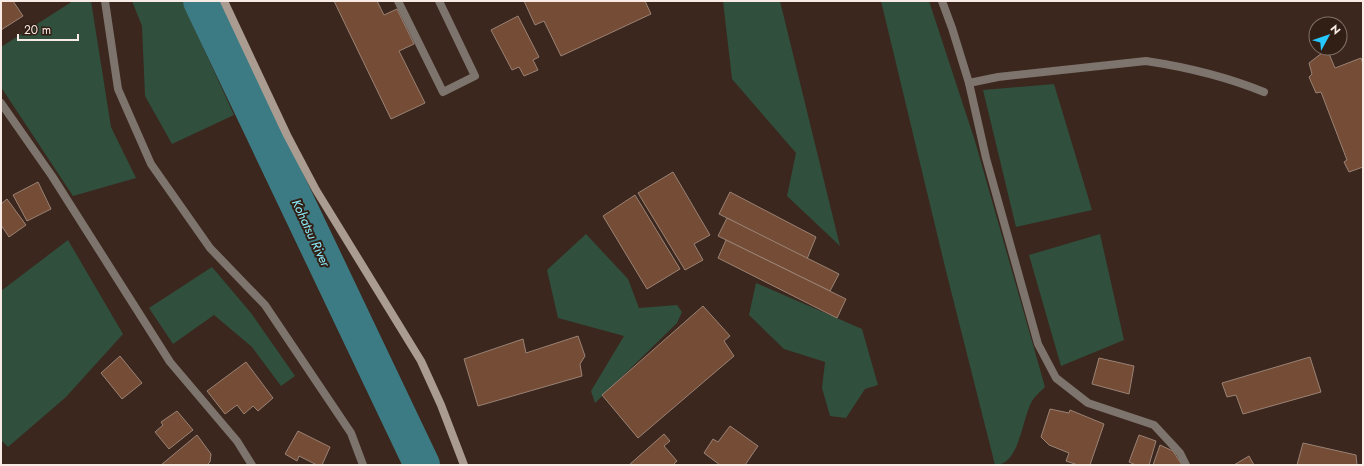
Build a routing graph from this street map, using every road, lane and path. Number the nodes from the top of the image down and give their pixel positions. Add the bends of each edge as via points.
1 (105, 1) edge
2 (224, 1) edge
3 (398, 1) edge
4 (438, 1) edge
5 (942, 1) edge
6 (969, 83) junction
7 (1264, 92) dead end
8 (1, 103) edge
9 (252, 465) edge
10 (363, 465) edge
11 (464, 465) edge
12 (1186, 465) edge

1 - 10 street via 118,89 151,164 210,248 265,305 351,433
2 - 11 street via 287,135 316,190 421,361
3 - 4 street via 443,92 475,76
5 - 6 street
6 - 7 street via 998,77 1146,61 1169,64
6 - 12 street via 986,158 1038,344 1056,378 1088,403 1154,425 1180,453
8 - 9 street via 52,176 170,362 237,441

